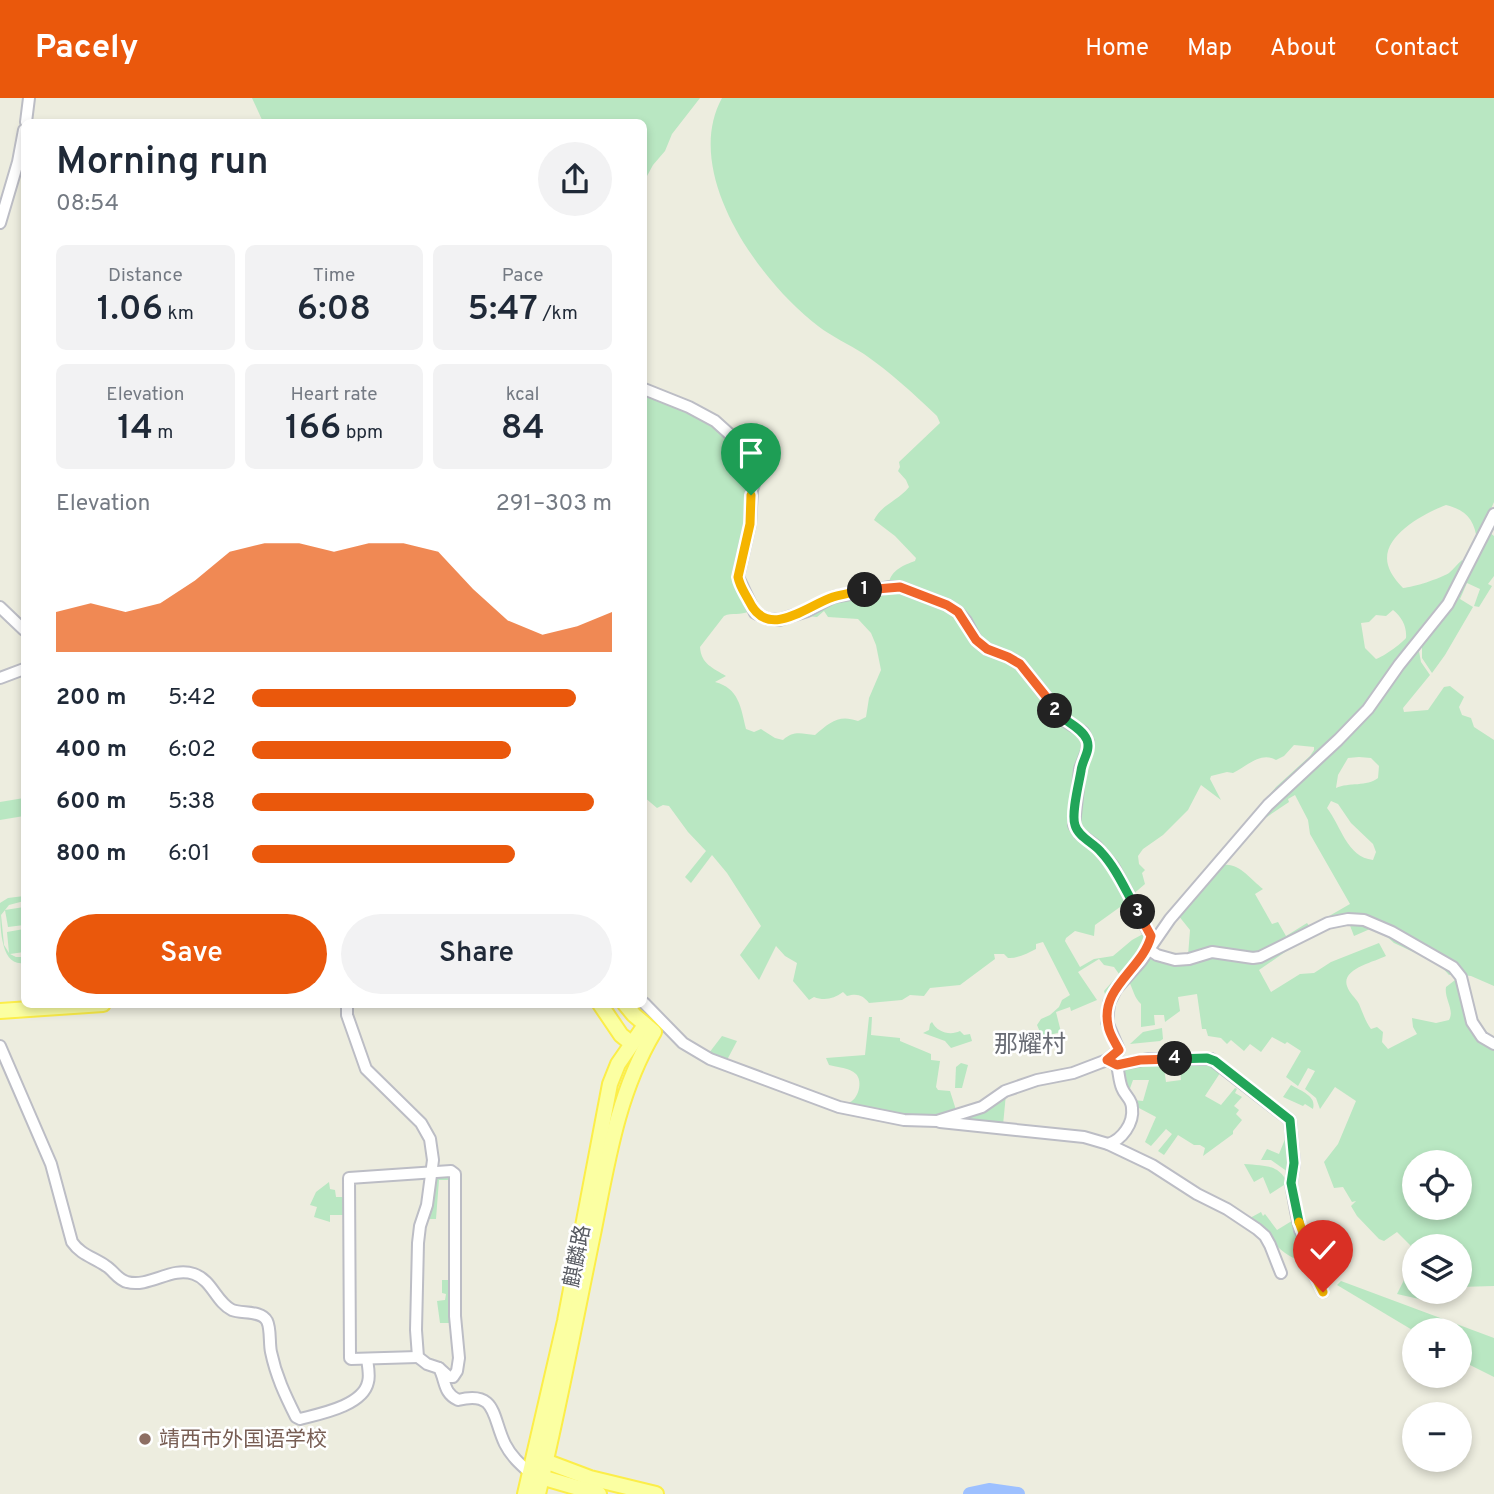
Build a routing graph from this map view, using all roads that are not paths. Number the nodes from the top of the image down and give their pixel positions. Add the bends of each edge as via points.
1 (29, 98) edge
2 (26, 119) edge
3 (21, 146) edge
4 (0, 223) edge
5 (647, 390) edge
6 (1494, 514) edge
7 (0, 607) edge
8 (21, 627) edge
9 (21, 670) edge
10 (0, 678) edge
11 (1148, 949) junction
12 (1116, 989) junction
13 (647, 1006) edge
14 (24, 1008) edge
15 (34, 1008) edge
16 (347, 1008) edge
17 (603, 1008) edge
18 (629, 1008) edge
19 (0, 1010) edge
20 (650, 1028) junction
21 (631, 1043) junction
22 (1494, 1044) edge
23 (0, 1046) edge
24 (1112, 1063) junction
25 (937, 1121) junction
26 (1108, 1144) junction
27 (432, 1173) junction
28 (1280, 1273) dead end
29 (1323, 1292) dead end
30 (418, 1357) junction
31 (367, 1359) junction
32 (439, 1368) junction
33 (540, 1459) junction
34 (536, 1475) junction
35 (525, 1494) edge
36 (538, 1494) edge
37 (599, 1494) edge
38 (656, 1494) edge

1 - 2 street
3 - 4 street
5 - 12 street via 715,421 755,462 758,472 738,577 755,613 779,620 834,597 900,587 958,612 976,640 1020,664 1062,719 1083,732 1088,742 1074,824 1113,866 1151,936
6 - 11 street via 1448,604 1368,709 1268,804
7 - 8 street
9 - 10 street
11 - 12 street
11 - 22 street via 1175,960 1212,952 1260,957 1328,923 1364,920 1453,967 1461,977 1472,1022 1482,1037
12 - 24 street via 1107,1023 1119,1050
13 - 25 street via 683,1043 709,1059 855,1112
14 - 19 main road
15 - 19 main road
16 - 27 street via 366,1069 428,1133
17 - 21 main road
18 - 20 main road
20 - 21 main road, 麒麟路
20 - 33 main road, 麒麟路 via 613,1136 551,1442
21 - 33 main road, 麒麟路 via 610,1084
23 - 31 street via 51,1164 72,1242 79,1252 127,1282 172,1273 194,1274 230,1309 262,1316 267,1321 279,1383 300,1419 336,1409 360,1394 369,1381
24 - 25 street via 1038,1080 1005,1091 982,1107
24 - 26 street via 1133,1111 1124,1134
24 - 29 street via 1211,1059 1290,1120 1296,1211 1306,1258
25 - 26 street via 1084,1137
26 - 28 street via 1152,1165 1257,1229 1270,1245
27 - 30 street via 418,1243
27 - 31 street via 349,1178 349,1356
27 - 32 street via 453,1171 457,1182 455,1316 459,1358 453,1377
30 - 31 street
30 - 32 street
32 - 34 street via 451,1397 457,1401 476,1396 489,1405 510,1454
33 - 34 main road, 麒麟路
33 - 38 main road via 590,1478
34 - 35 main road, 麒麟路
34 - 36 main road, 麒麟路
34 - 37 main road

